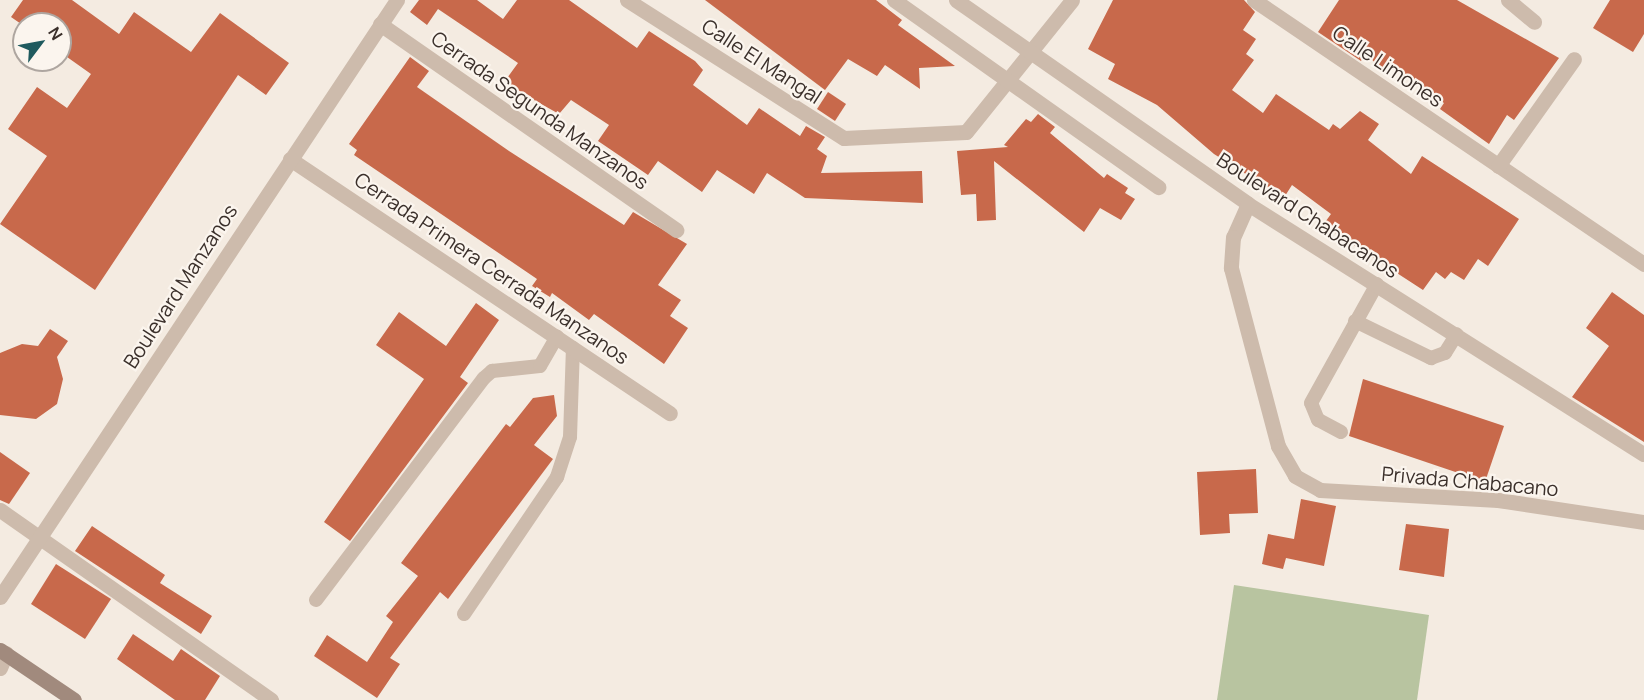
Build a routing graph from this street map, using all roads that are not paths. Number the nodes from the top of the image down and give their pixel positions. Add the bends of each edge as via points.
1 (397, 0) edge
2 (627, 0) edge
3 (894, 0) edge
4 (956, 0) edge
5 (1072, 0) edge
6 (1254, 0) edge
7 (1508, 0) edge
8 (1534, 22) dead end
9 (380, 24) junction
10 (1031, 51) junction
11 (1574, 59) dead end
12 (1010, 79) junction
13 (290, 159) junction
14 (1498, 166) junction
15 (1158, 187) dead end
16 (1248, 204) junction
17 (676, 230) dead end
18 (1644, 264) edge
19 (1377, 284) junction
20 (1356, 321) junction
21 (1457, 334) junction
22 (557, 337) junction
23 (573, 348) junction
24 (670, 413) dead end
25 (1341, 432) dead end
26 (1644, 454) edge
27 (0, 510) edge
28 (1644, 522) edge
29 (39, 537) junction
30 (0, 597) edge
31 (316, 600) dead end
32 (464, 614) dead end
33 (2, 657) edge
34 (74, 700) edge
35 (272, 700) edge

1 - 9 street, Boulevard Manzanos
2 - 12 street, Calle El Mangal via 844,138 966,132
3 - 12 street
4 - 10 street, Boulevard Chabacanos
5 - 10 street
6 - 14 street, Calle Limones
7 - 8 street
9 - 13 street, Boulevard Manzanos
9 - 17 street, Cerrada Segunda Manzanos
10 - 12 street
10 - 16 street, Boulevard Chabacanos
11 - 14 street
12 - 15 street
13 - 22 street, Cerrada Primera Cerrada Manzanos
13 - 29 street, Boulevard Manzanos
14 - 18 street, Calle Limones
16 - 19 street, Boulevard Chabacanos
16 - 28 street, Privada Chabacano via 1233,237 1231,268 1278,446 1296,476 1320,490 1498,500
19 - 20 lane
19 - 21 street, Boulevard Chabacanos
20 - 21 lane via 1431,358 1445,353
20 - 25 lane via 1311,403 1318,420
21 - 26 street, Boulevard Chabacanos
22 - 23 street, Cerrada Primera Cerrada Manzanos
22 - 31 lane via 540,366 492,371 484,378
23 - 24 street, Cerrada Primera Cerrada Manzanos
23 - 32 lane via 570,437 557,477
27 - 29 street
29 - 30 street, Boulevard Manzanos
29 - 35 street
33 - 34 main road

